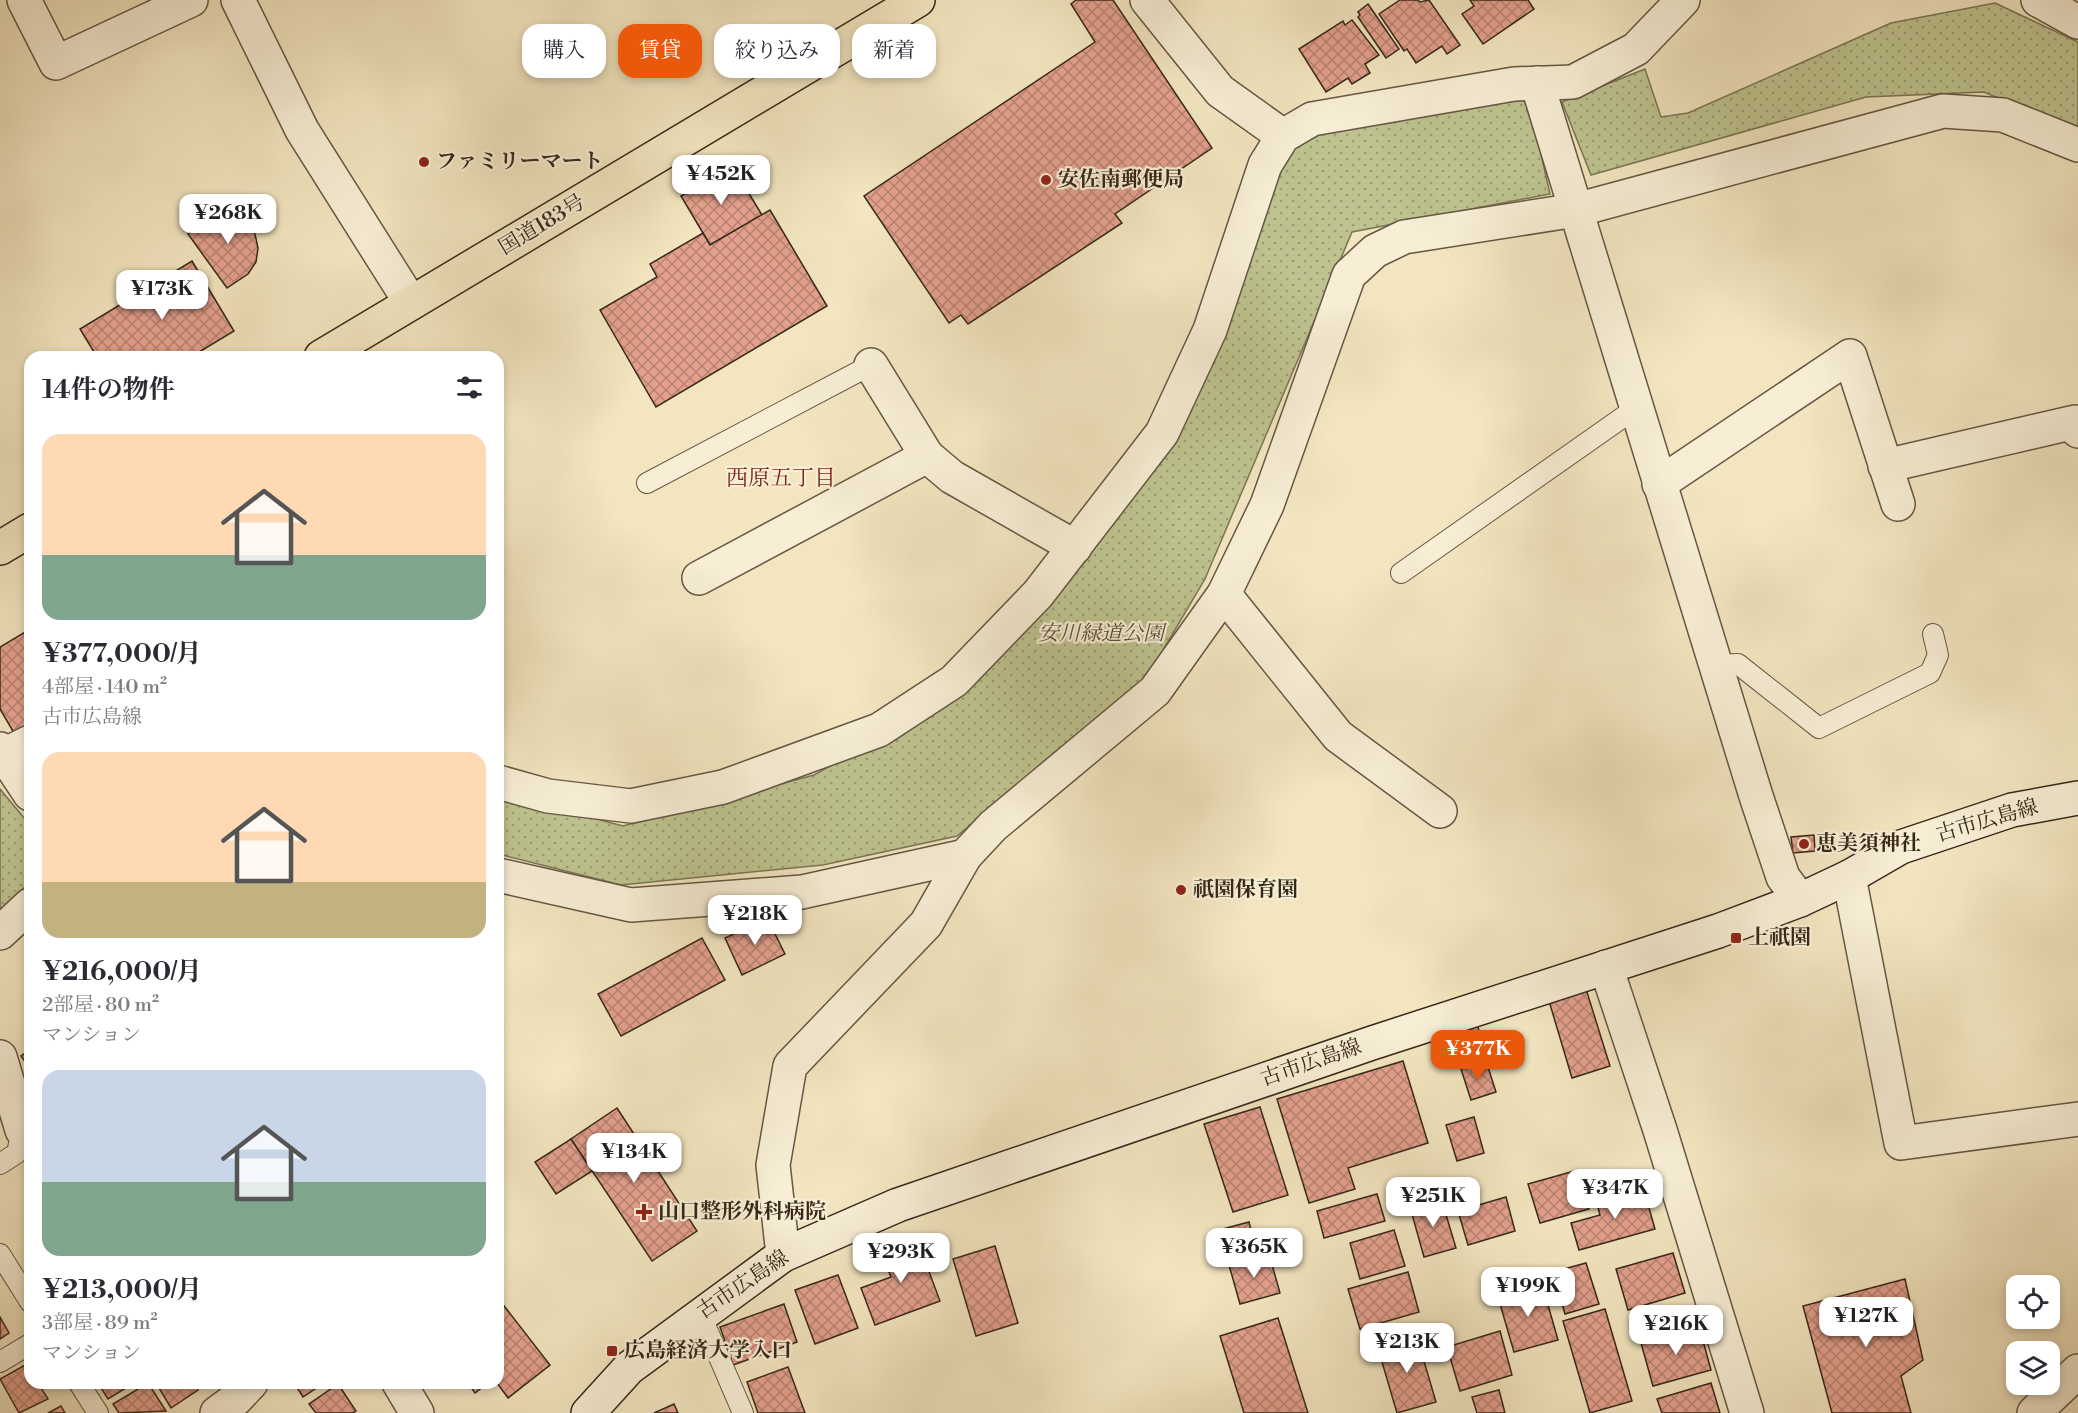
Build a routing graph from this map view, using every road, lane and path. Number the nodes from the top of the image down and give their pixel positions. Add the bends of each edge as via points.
1 (24, 0) edge
2 (191, 0) edge
3 (238, 0) edge
4 (918, 0) edge
5 (1147, 0) edge
6 (1683, 0) edge
7 (138, 11) edge
8 (1537, 83) junction
9 (1283, 136) junction
10 (2078, 144) edge
11 (1576, 210) junction
12 (411, 303) junction
13 (331, 351) edge
14 (871, 365) joint
15 (1636, 408) junction
16 (2078, 431) edge
17 (927, 456) junction
18 (1885, 466) junction
19 (647, 483) dead end
20 (1659, 484) junction
21 (1898, 504) dead end
22 (24, 534) edge
23 (1075, 547) junction
24 (0, 548) edge
25 (1401, 573) dead end
26 (699, 578) dead end
27 (1224, 594) junction
28 (1933, 634) dead end
29 (1718, 665) junction
30 (8, 751) edge
31 (24, 782) edge
32 (504, 784) edge
33 (2078, 798) edge
34 (1440, 811) dead end
35 (965, 856) junction
36 (504, 875) edge
37 (1849, 877) junction
38 (1800, 900) junction
39 (24, 911) edge
40 (0, 933) edge
41 (1606, 967) junction
42 (0, 1057) edge
43 (2078, 1119) edge
44 (22, 1130) joint
45 (0, 1164) edge
46 (0, 1254) edge
47 (783, 1255) junction
48 (24, 1292) edge
49 (700, 1313) junction
50 (24, 1348) edge
51 (0, 1362) edge
52 (2078, 1371) edge
53 (84, 1389) edge
54 (403, 1389) edge
55 (98, 1413) edge
56 (417, 1413) edge
57 (588, 1413) edge
58 (743, 1413) edge
59 (1747, 1413) edge
60 (2034, 1413) edge

1 - 7 street via 56,63
2 - 7 street
3 - 12 street via 302,130
4 - 12 highway, 国道183号
5 - 9 street via 1220,91
6 - 8 street via 1636,49 1573,82
8 - 9 street via 1312,119
8 - 11 street
9 - 23 street via 1265,165 1210,330 1162,434
10 - 11 street via 2003,115 1942,111
11 - 15 street
11 - 27 street via 1404,237 1375,251 1349,275 1267,505
12 - 13 highway, 国道183号
14 - 17 street
14 - 19 lane
15 - 20 street
15 - 25 lane
16 - 18 street via 2075,422
17 - 23 street via 952,477
17 - 26 street
18 - 20 street via 1850,356
18 - 21 street
20 - 29 street
22 - 24 highway
23 - 32 street via 1038,594 954,681 879,730 723,787 631,806 548,796
27 - 34 street via 1338,736
27 - 35 street via 1155,690 993,826
28 - 29 lane via 1938,655 1930,673 1819,728 1738,664
29 - 38 street via 1783,877
30 - 31 street
33 - 37 street, 古市広島線 via 2012,810 1901,847
35 - 36 street via 802,892 631,905
35 - 47 street via 926,924 790,1066 774,1165
37 - 38 street, 古市広島線
37 - 43 street via 1901,1143
38 - 41 street, 古市広島線
39 - 40 street
41 - 47 street, 古市広島線 via 1360,1046 898,1205
41 - 59 street
42 - 44 street
44 - 45 lane via 17,1153
46 - 48 lane
47 - 49 street, 古市広島線
49 - 57 street, 古市広島線 via 629,1368
49 - 58 lane
50 - 51 lane
52 - 60 street
53 - 55 lane
54 - 56 street

